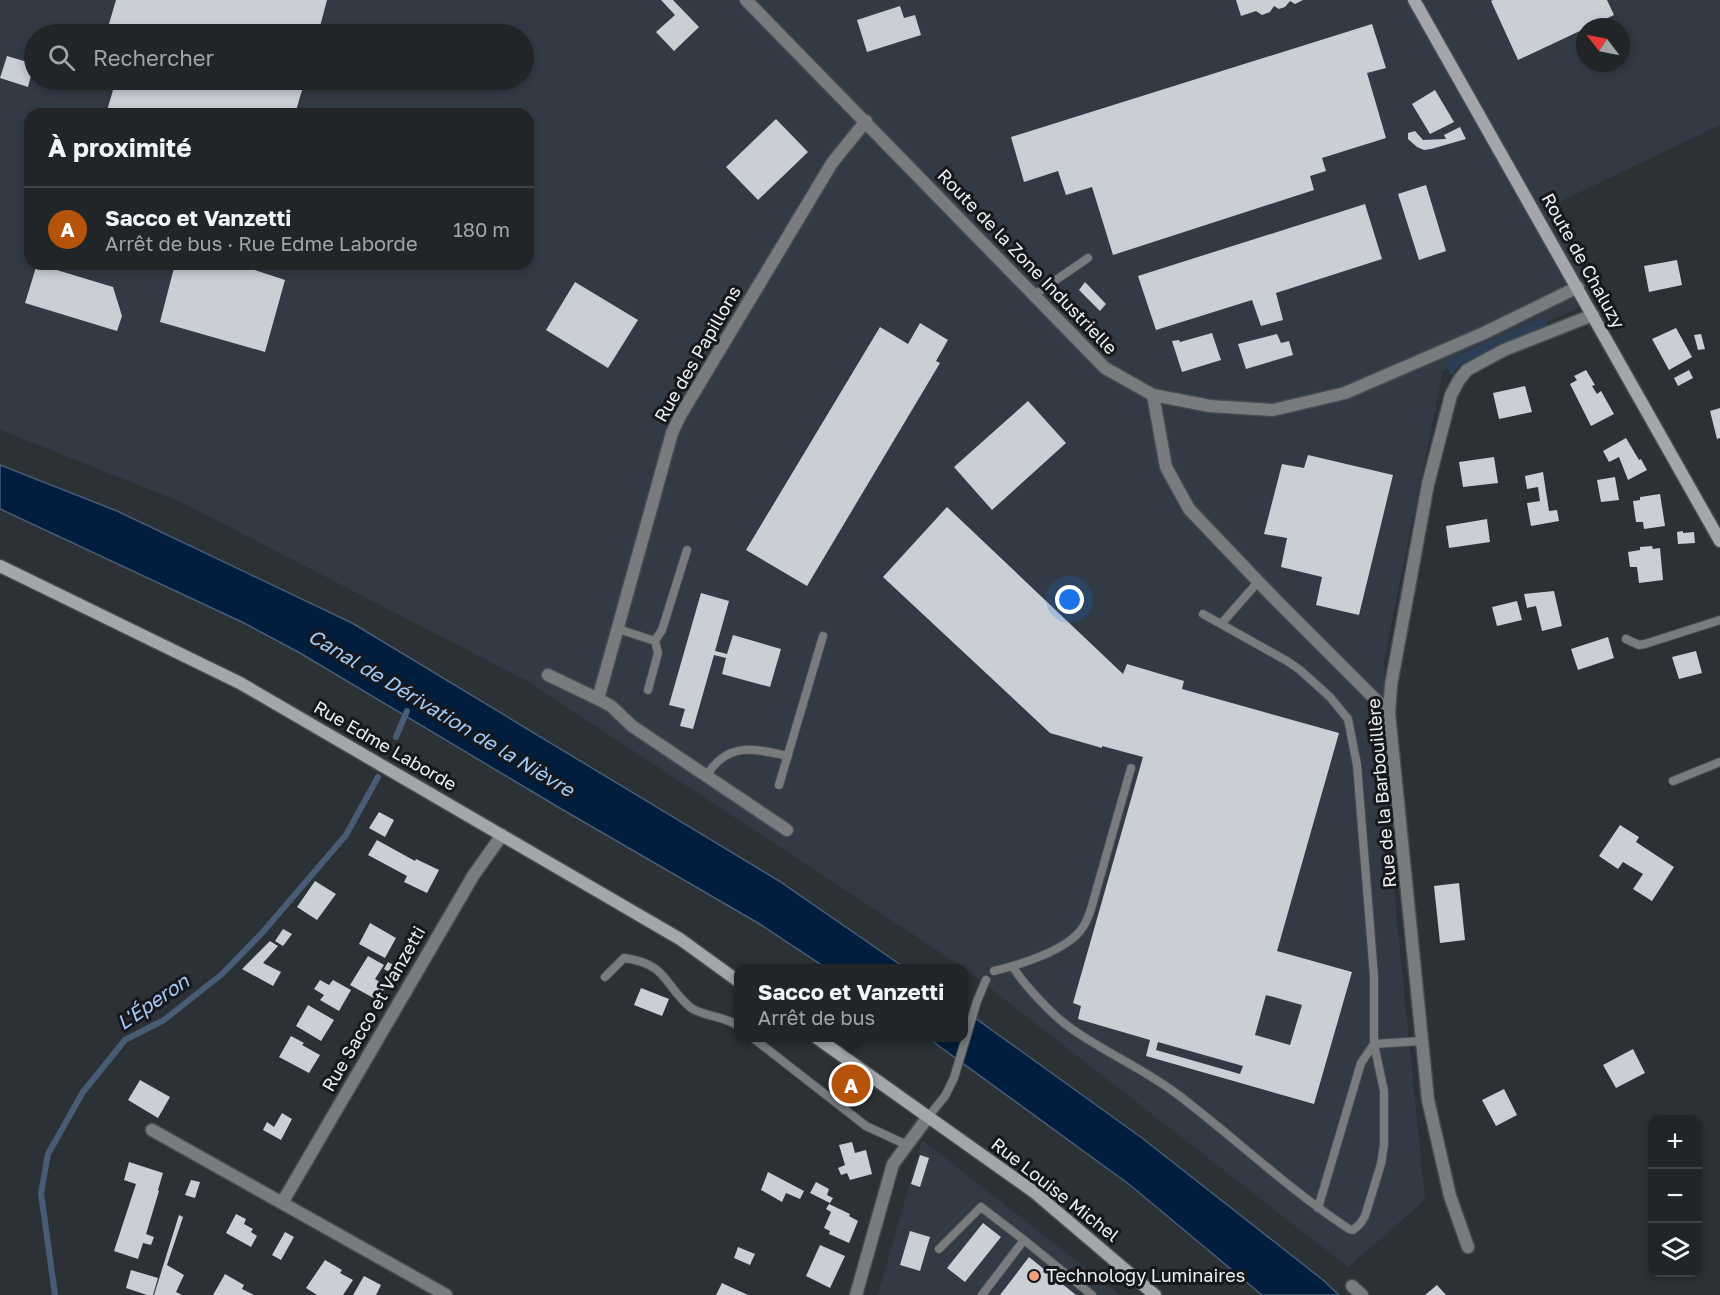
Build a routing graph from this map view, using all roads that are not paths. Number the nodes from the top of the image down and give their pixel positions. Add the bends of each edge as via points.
1 (746, 0) edge
2 (1414, 0) edge
3 (866, 121) junction
4 (1088, 258) dead end
5 (1578, 287) junction
6 (1034, 296) junction
7 (1593, 315) junction
8 (1153, 394) junction
9 (1720, 541) edge
10 (687, 550) dead end
11 (0, 566) edge
12 (1258, 582) junction
13 (1203, 614) dead end
14 (1720, 620) edge
15 (1221, 624) junction
16 (618, 629) junction
17 (823, 636) dead end
18 (1626, 639) dead end
19 (655, 641) junction
20 (548, 675) dead end
21 (648, 690) dead end
22 (598, 699) junction
23 (1389, 713) junction
24 (788, 756) junction
25 (1720, 762) edge
26 (1131, 768) dead end
27 (706, 775) junction
28 (1673, 781) dead end
29 (780, 785) dead end
30 (787, 830) dead end
31 (502, 835) junction
32 (1013, 967) junction
33 (994, 971) dead end
34 (605, 977) dead end
35 (734, 978) edge
36 (986, 980) dead end
37 (734, 1023) edge
38 (968, 1031) edge
39 (1421, 1041) junction
40 (758, 1042) edge
41 (823, 1042) edge
42 (965, 1042) edge
43 (1374, 1044) junction
44 (928, 1117) junction
45 (152, 1130) dead end
46 (907, 1145) junction
47 (282, 1203) junction
48 (1318, 1208) junction
49 (1024, 1240) junction
50 (1468, 1247) dead end
51 (939, 1249) dead end
52 (1352, 1286) dead end
53 (446, 1295) edge
54 (856, 1295) edge
55 (982, 1295) edge
56 (1092, 1295) edge
57 (1155, 1295) edge
58 (1362, 1295) edge

1 - 3 street, Route de la Zone Industrielle
2 - 5 street, Route de Chaluzy
3 - 6 street, Route de la Zone Industrielle
3 - 16 street, Rue des Papillons via 832,163 680,416 665,455
4 - 6 lane
5 - 7 street, Route de Chaluzy
5 - 8 street, Route de la Zone Industrielle via 1345,393 1273,410 1210,406
6 - 8 street, Route de la Zone Industrielle via 1105,368
7 - 9 street, Route de Chaluzy
7 - 23 street, Rue de la Barbouillère via 1480,362 1467,370 1451,395 1428,484
8 - 12 street via 1166,467 1184,501
10 - 19 lane
11 - 31 street, Rue Edme Laborde via 240,683
12 - 15 lane
12 - 23 street
13 - 15 lane
14 - 18 lane via 1646,644
15 - 43 lane via 1300,670 1348,719 1357,765 1373,965
16 - 19 lane
16 - 22 street, Rue des Papillons
17 - 24 lane
19 - 21 lane via 658,653
20 - 22 street
22 - 27 street
23 - 39 street, Rue de la Barbouillère
24 - 27 lane via 737,750 717,762
24 - 29 lane
25 - 28 lane
26 - 32 lane via 1083,927 1069,942
27 - 30 street
31 - 35 street, Rue Edme Laborde via 680,939
31 - 47 street, Rue Sacco et Vanzetti via 473,876
32 - 33 lane
32 - 48 lane via 1063,1022 1176,1093
34 - 37 lane via 624,958 641,960 662,973 692,1009
36 - 38 lane
39 - 43 lane
39 - 50 street, Rue de la Barbouillère via 1428,1100 1450,1196
40 - 46 lane via 866,1126
41 - 44 street
42 - 44 lane via 954,1078
43 - 48 lane via 1358,1071
43 - 48 lane via 1384,1091 1384,1145 1365,1216 1353,1230
44 - 46 street
44 - 57 street, Rue Louise Michel via 1034,1192
45 - 47 street
46 - 54 street via 893,1164
47 - 53 street
49 - 51 lane via 981,1207
49 - 55 lane
49 - 56 lane
52 - 58 street

